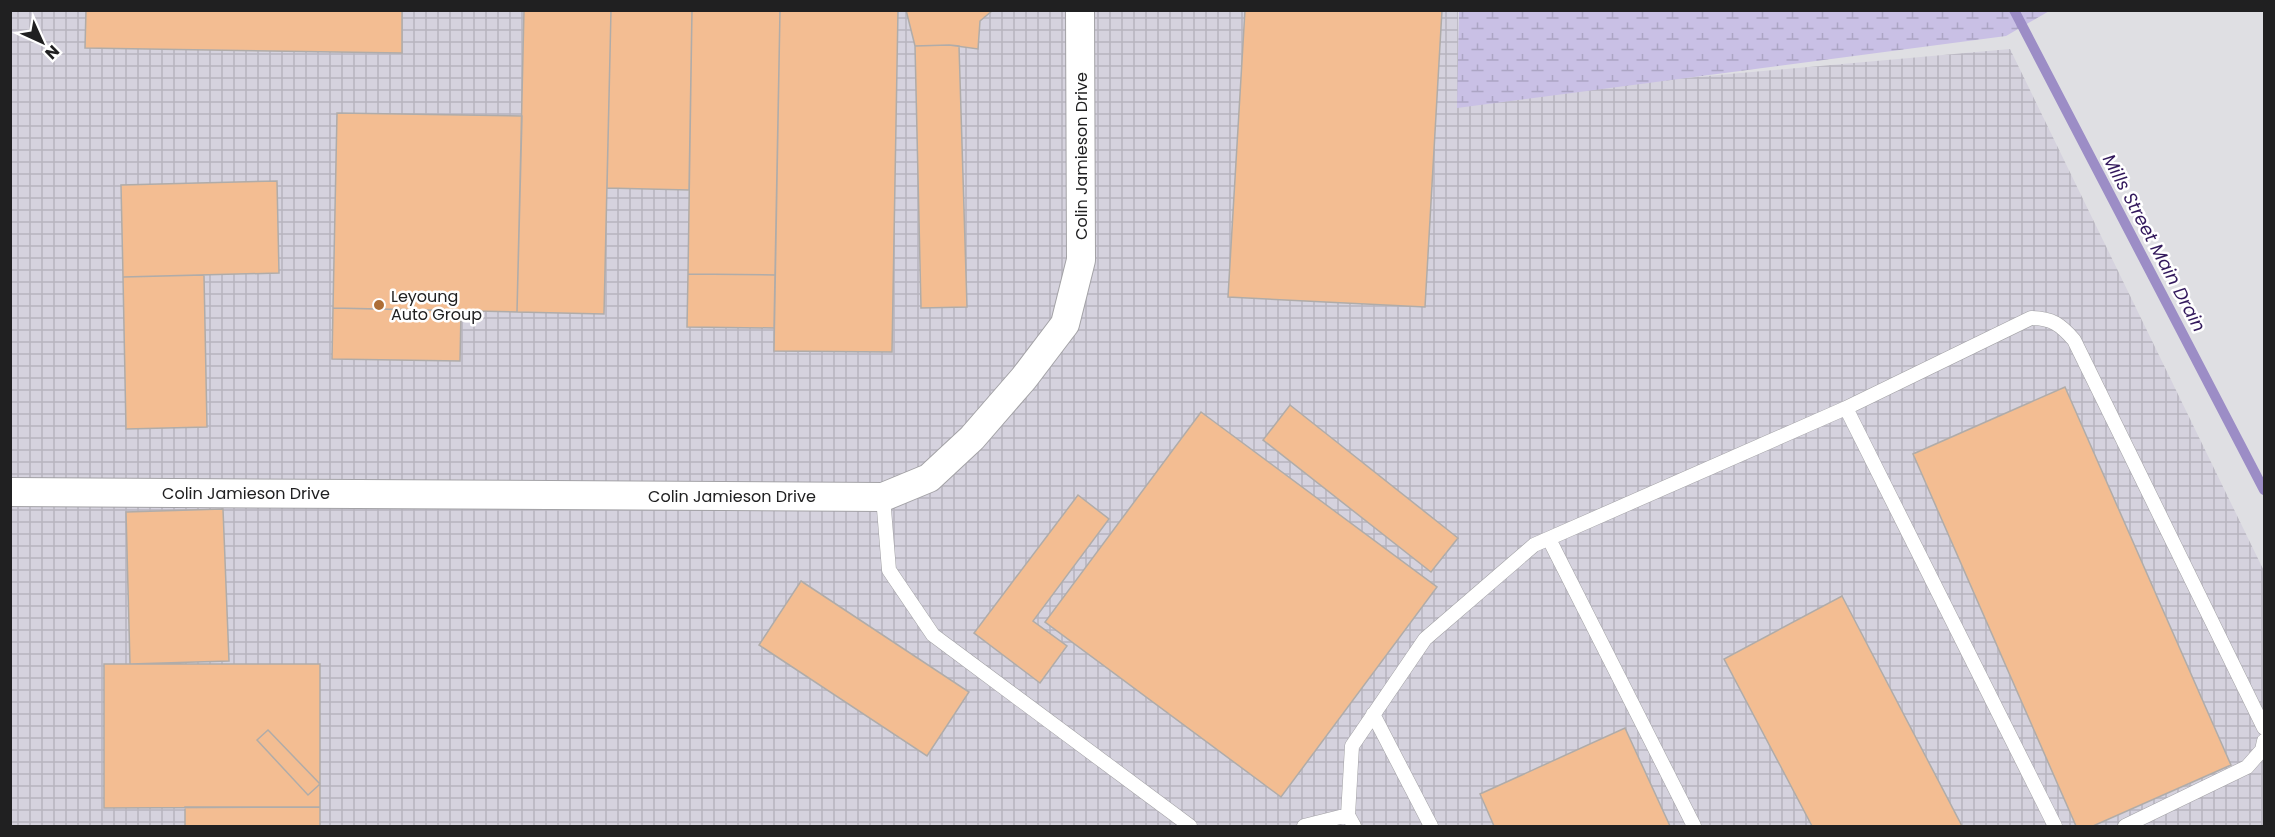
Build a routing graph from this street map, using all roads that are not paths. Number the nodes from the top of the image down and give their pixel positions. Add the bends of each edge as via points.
1 (1080, 10) edge
2 (1846, 408) junction
3 (10, 492) edge
4 (883, 496) junction
5 (1549, 538) junction
6 (1373, 714) junction
7 (2265, 728) edge
8 (2265, 741) edge
9 (1351, 821) edge
10 (1191, 826) edge
11 (1304, 826) edge
12 (1431, 826) edge
13 (1694, 826) edge
14 (2055, 826) edge
15 (2126, 826) edge

1 - 4 street, Colin Jamieson Drive via 1081,260 1065,324 972,438 929,478
2 - 5 lane
2 - 7 lane via 2031,318 2045,318 2061,325 2074,340
2 - 14 lane
3 - 4 street, Colin Jamieson Drive
4 - 10 lane via 889,570 933,636
5 - 6 lane via 1534,545 1425,639
5 - 13 lane
6 - 9 lane via 1352,746
6 - 12 lane
8 - 15 lane via 2247,767
9 - 11 lane

